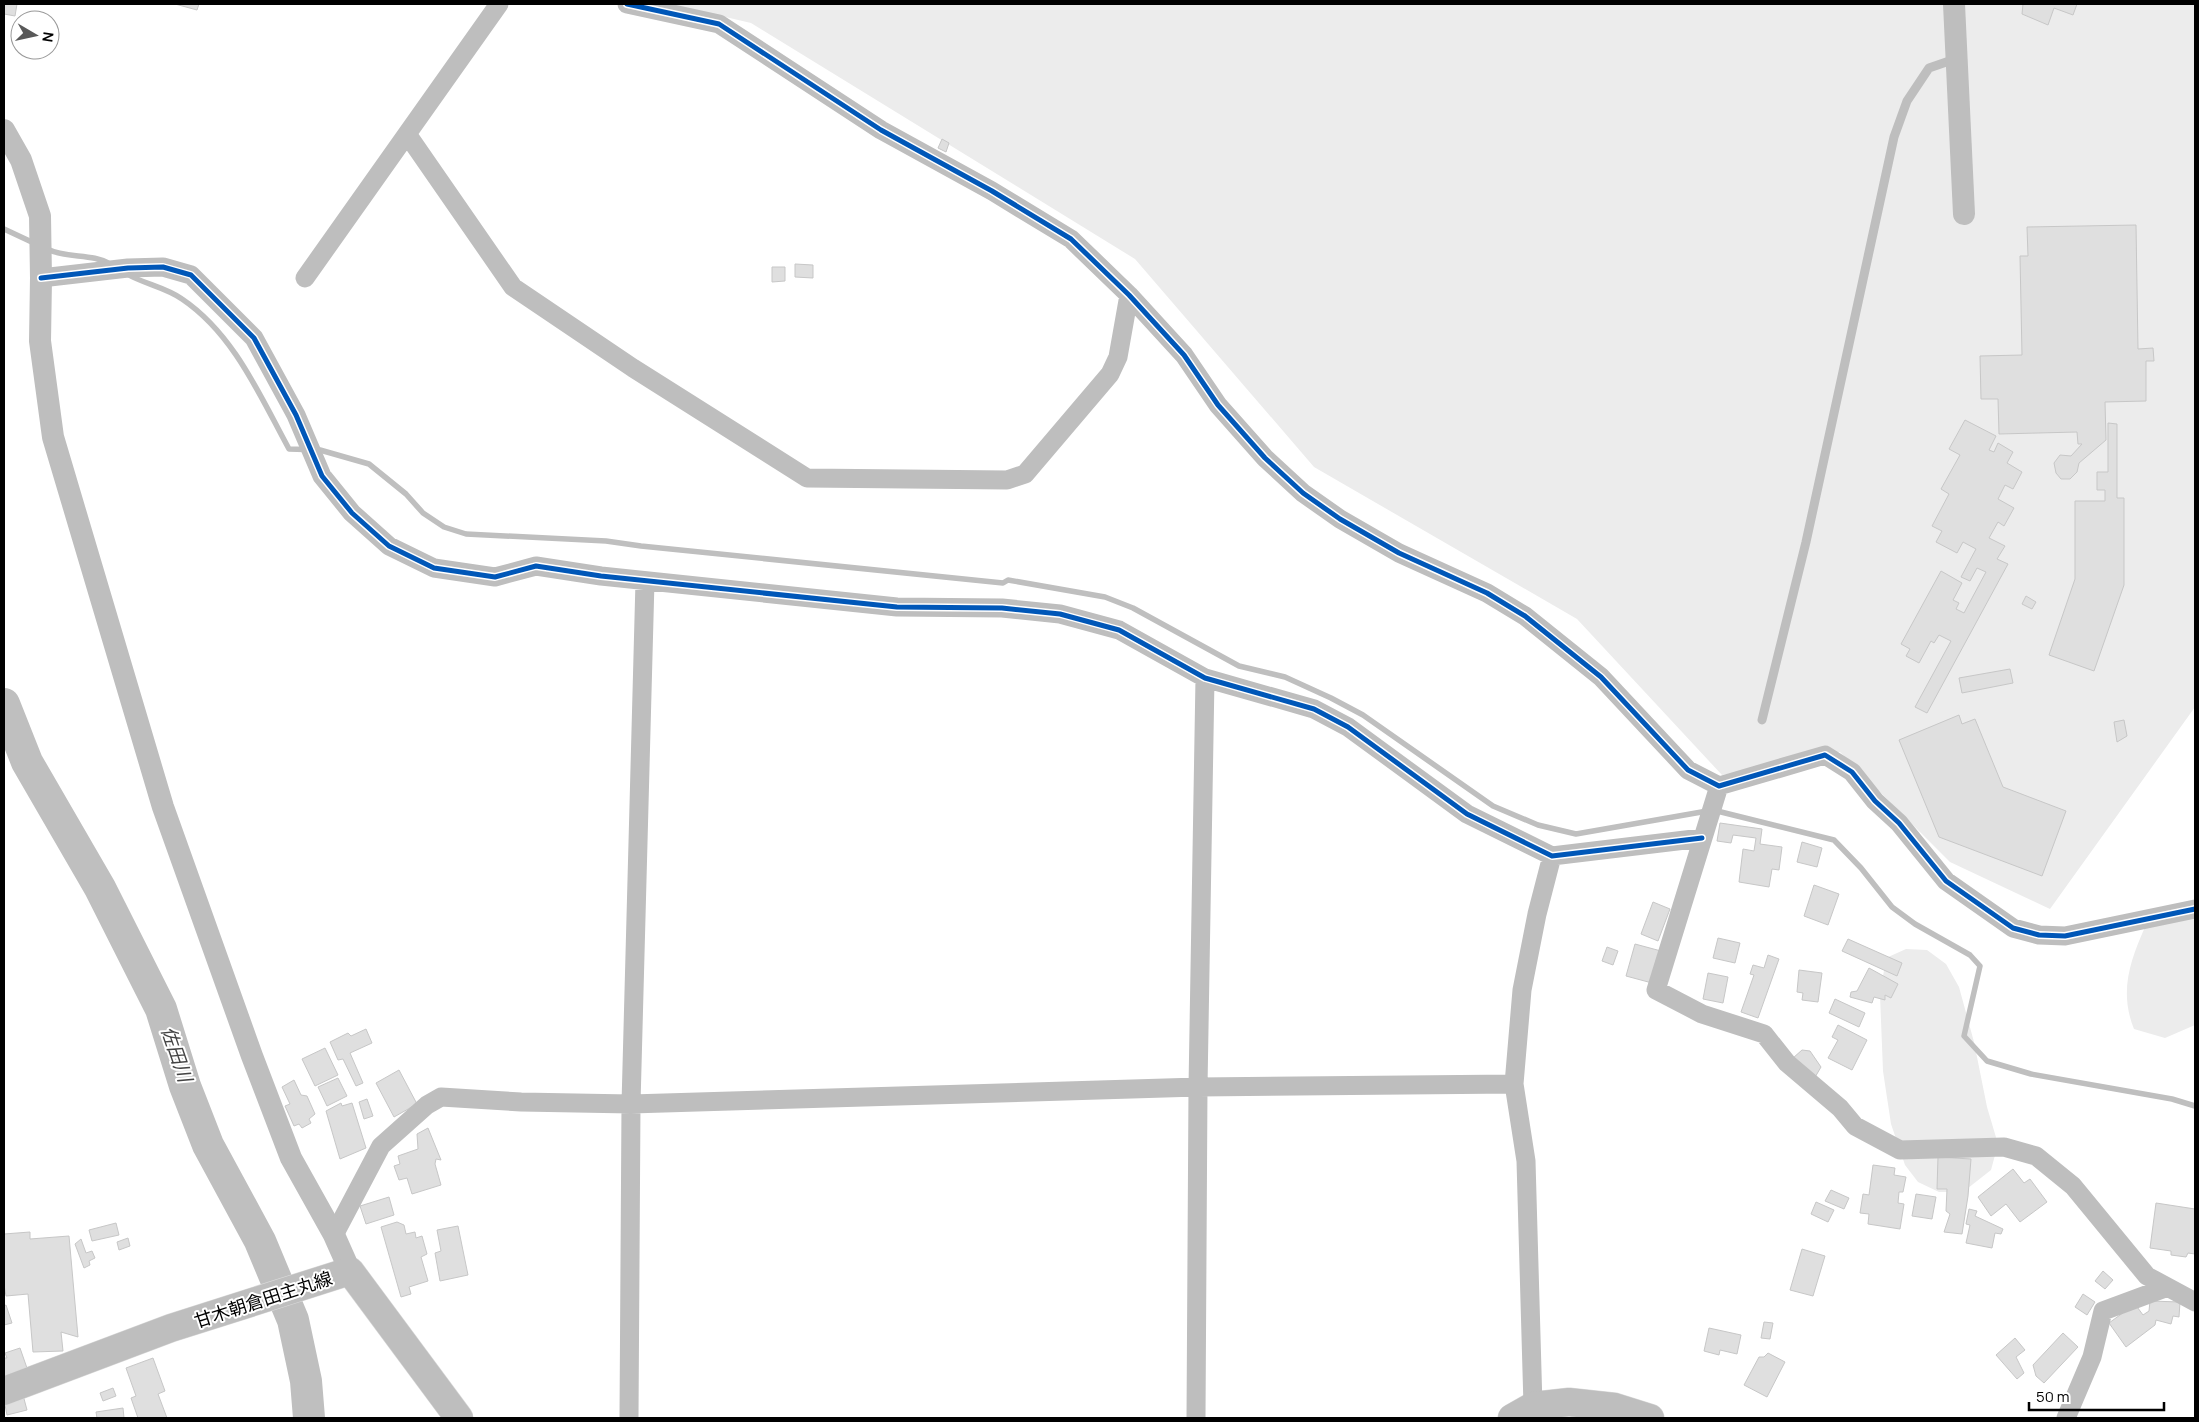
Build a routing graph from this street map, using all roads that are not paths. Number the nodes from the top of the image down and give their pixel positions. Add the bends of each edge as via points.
1 (499, 4) edge
2 (627, 4) edge
3 (1954, 4) edge
4 (1958, 58) junction
5 (4, 130) edge
6 (406, 134) junction
7 (1964, 214) dead end
8 (41, 278) junction
9 (305, 278) dead end
10 (1129, 296) junction
11 (644, 580) junction
12 (1205, 678) junction
13 (1762, 720) dead end
14 (1720, 786) junction
15 (1702, 838) junction
16 (1552, 856) junction
17 (2195, 909) edge
18 (1514, 1084) junction
19 (1198, 1087) junction
20 (631, 1104) junction
21 (334, 1235) junction
22 (338, 1275) junction
23 (2165, 1288) junction
24 (2195, 1302) edge
25 (4, 1391) edge
26 (1522, 1412) edge
27 (459, 1418) edge
28 (629, 1418) edge
29 (1196, 1418) edge
30 (1650, 1418) edge
31 (2066, 1418) edge

1 - 6 street
2 - 10 street via 719,24 733,32 881,130 1071,239
3 - 4 street
4 - 7 street
4 - 13 lane via 1929,68 1907,100 1894,137 1806,542
5 - 8 street via 22,160 40,216
6 - 9 street
6 - 10 street via 513,287 807,478 1007,480 1025,474 1110,374 1118,357
8 - 11 street via 163,267 192,275 254,338 296,415 322,476 352,513 388,546 434,568 495,577 536,566
8 - 21 street via 40,341 52,437 163,807 291,1158
10 - 14 street via 1184,355 1218,405 1259,452 1303,493 1399,553 1487,594 1525,616 1601,677 1688,770
11 - 12 street via 897,607 1002,608 1060,614 1119,630
11 - 20 street
12 - 16 street via 1314,709 1348,727 1467,814
12 - 19 street
14 - 15 street
14 - 17 street via 1825,755 1852,772 1946,881 2013,928 2039,935 2065,936
15 - 16 street
15 - 23 street via 1656,990 1702,1014 1764,1034 1787,1063 1840,1108 1855,1126 1900,1150 2004,1147 2036,1156 2073,1186 2147,1276
16 - 18 street via 1522,990
18 - 19 street
18 - 26 street via 1526,1161
19 - 20 street
19 - 29 street
20 - 21 street via 521,1102 441,1096 381,1146
20 - 28 street
21 - 22 street
22 - 25 main road, 甘木朝倉田主丸線 via 171,1328
22 - 27 main road, 甘木朝倉田主丸線
23 - 24 street
23 - 31 street via 2103,1311 2092,1358
26 - 30 main road via 1568,1402 1615,1406

